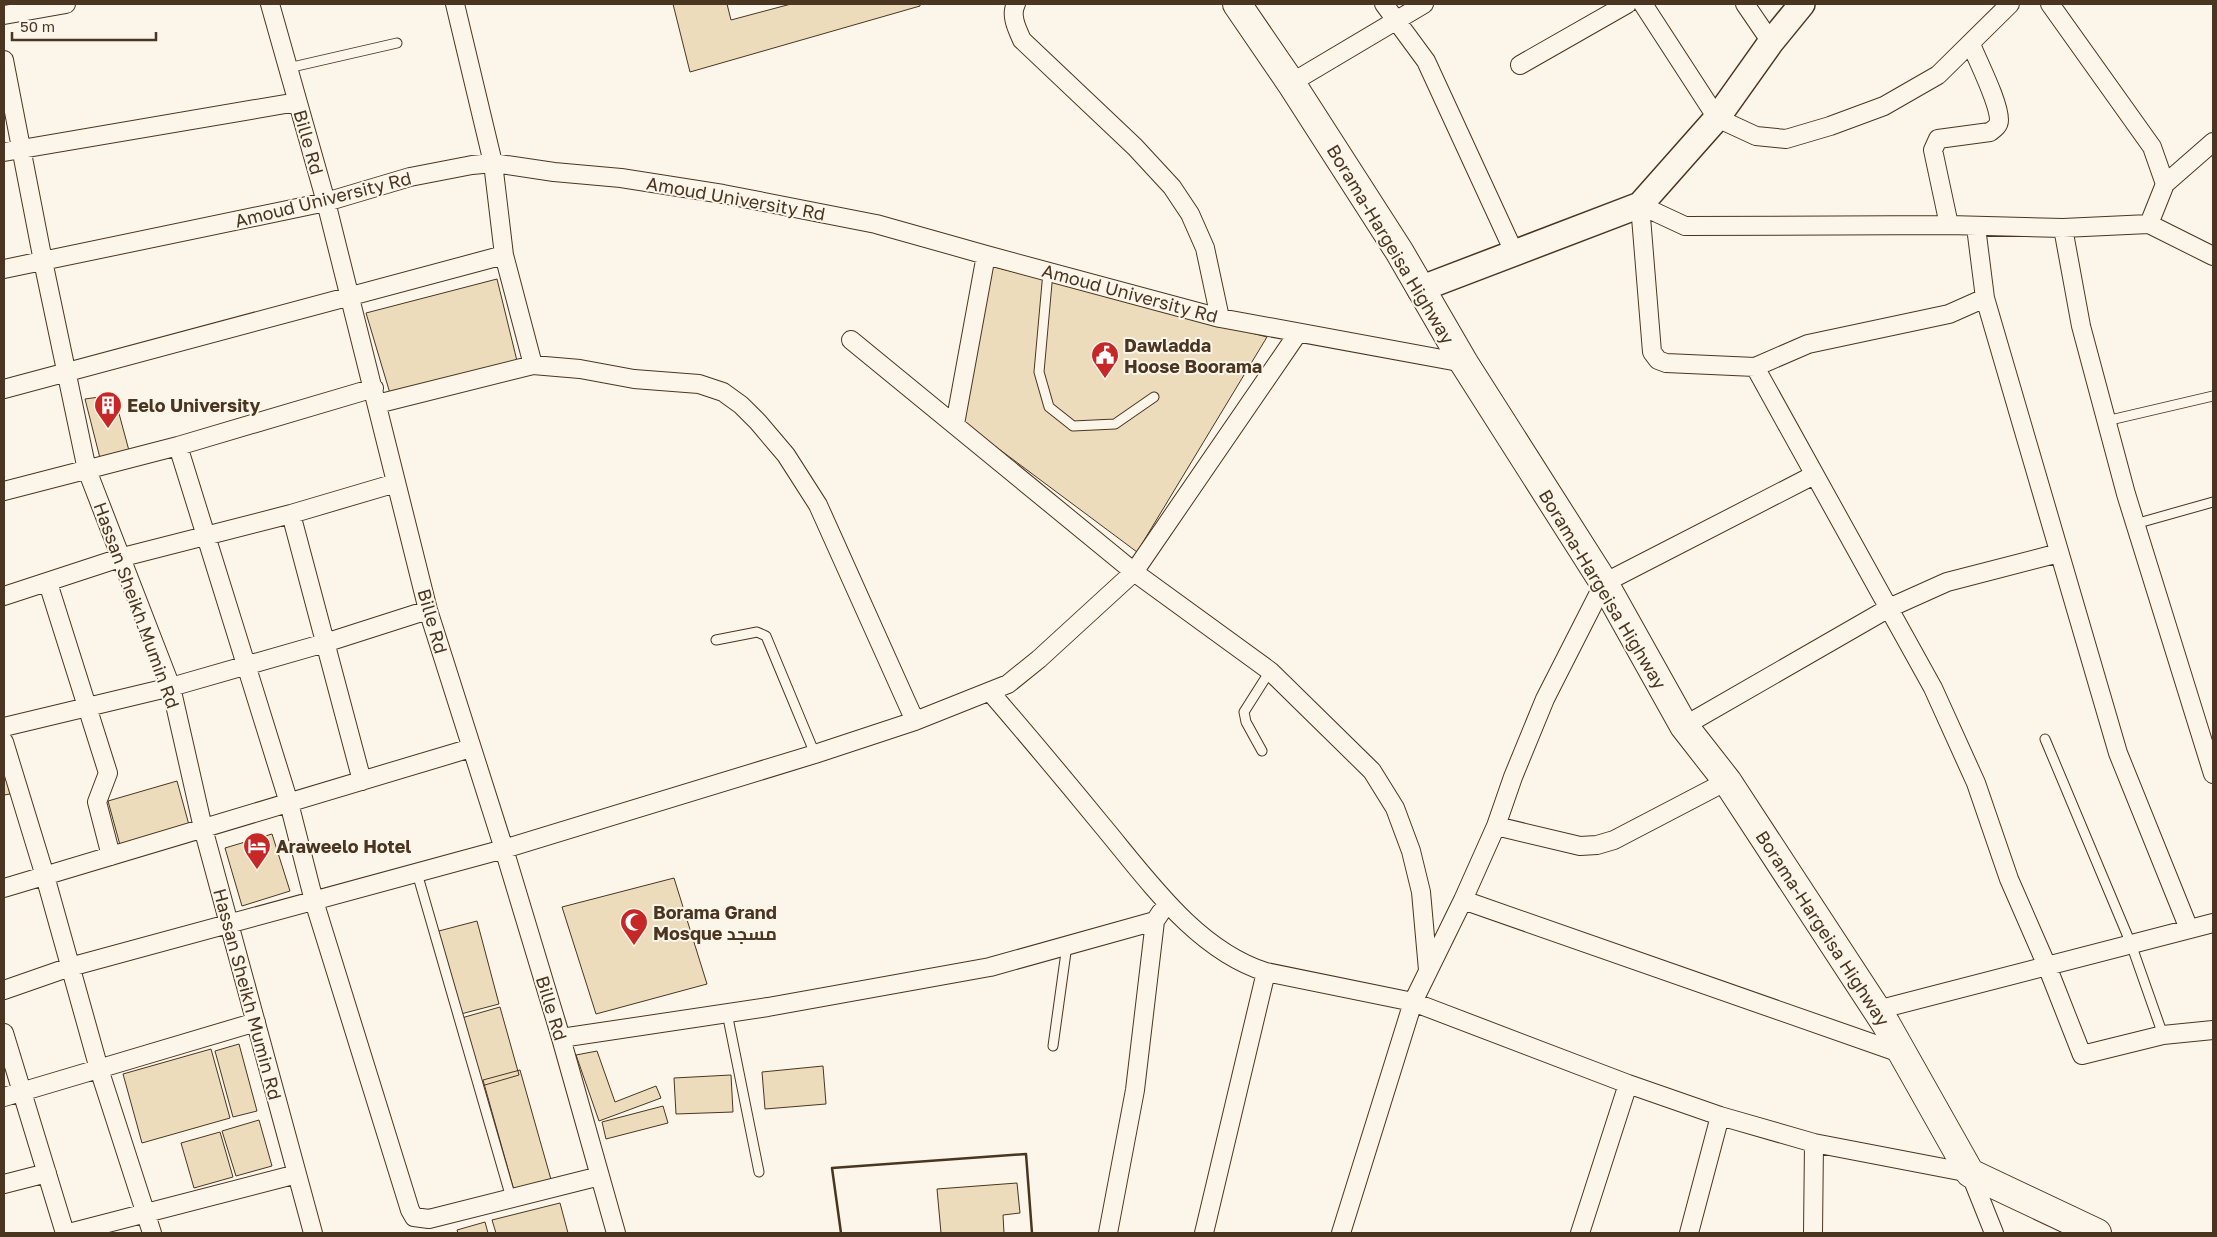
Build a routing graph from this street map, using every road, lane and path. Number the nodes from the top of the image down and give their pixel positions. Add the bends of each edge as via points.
1 (66, 4) edge
2 (270, 4) edge
3 (455, 4) edge
4 (1016, 4) edge
5 (1237, 4) edge
6 (1384, 4) edge
7 (1424, 4) edge
8 (1627, 4) edge
9 (1643, 4) edge
10 (1745, 4) edge
11 (1802, 4) edge
12 (2010, 4) edge
13 (2050, 4) edge
14 (4, 14) edge
15 (1396, 20) junction
16 (1771, 42) junction
17 (397, 43) dead end
18 (1971, 44) junction
19 (4, 60) edge
20 (1520, 65) dead end
21 (288, 68) junction
22 (1291, 83) junction
23 (296, 102) junction
24 (1717, 118) junction
25 (2213, 142) edge
26 (21, 149) junction
27 (4, 152) edge
28 (493, 163) junction
29 (2165, 184) junction
30 (326, 202) junction
31 (1640, 206) junction
32 (2149, 224) junction
33 (1949, 225) junction
34 (1976, 227) junction
35 (2063, 228) junction
36 (1514, 252) junction
37 (504, 255) junction
38 (986, 255) junction
39 (2213, 256) edge
40 (43, 261) junction
41 (4, 269) edge
42 (1048, 272) junction
43 (1420, 289) junction
44 (350, 295) junction
45 (1985, 298) junction
46 (1220, 318) junction
47 (1298, 333) junction
48 (851, 340) dead end
49 (1464, 363) junction
50 (533, 365) junction
51 (1755, 367) junction
52 (67, 372) junction
53 (4, 389) edge
54 (375, 396) junction
55 (2213, 396) edge
56 (1154, 397) dead end
57 (2106, 421) junction
58 (955, 424) junction
59 (178, 446) junction
60 (88, 470) junction
61 (1814, 475) junction
62 (396, 483) junction
63 (4, 491) edge
64 (2213, 502) edge
65 (291, 514) junction
66 (2135, 524) junction
67 (206, 536) junction
68 (2059, 553) junction
69 (123, 558) junction
70 (1134, 572) junction
71 (48, 583) junction
72 (1604, 583) junction
73 (4, 596) edge
74 (1889, 608) junction
75 (428, 610) junction
76 (716, 640) dead end
77 (325, 643) junction
78 (246, 665) junction
79 (1270, 671) junction
80 (171, 687) junction
81 (991, 693) junction
82 (86, 707) junction
83 (915, 721) junction
84 (1684, 726) junction
85 (4, 727) edge
86 (2045, 739) dead end
87 (4, 742) edge
88 (471, 748) junction
89 (1262, 751) dead end
90 (815, 754) junction
91 (2213, 774) edge
92 (362, 781) junction
93 (1727, 782) junction
94 (289, 803) junction
95 (1496, 826) junction
96 (203, 828) junction
97 (504, 849) junction
98 (111, 856) junction
99 (417, 873) junction
100 (45, 876) junction
101 (4, 888) edge
102 (1464, 900) junction
103 (314, 901) junction
104 (1167, 902) junction
105 (1155, 921) junction
106 (2213, 923) edge
107 (230, 924) junction
108 (2189, 929) junction
109 (2132, 944) junction
110 (1067, 945) junction
111 (2047, 966) junction
112 (70, 967) junction
113 (1266, 972) junction
114 (1428, 972) junction
115 (4, 990) edge
116 (1413, 1002) junction
117 (1877, 1010) junction
118 (726, 1013) junction
119 (256, 1022) junction
120 (2213, 1030) edge
121 (4, 1033) edge
122 (2164, 1035) junction
123 (561, 1038) junction
124 (1053, 1046) dead end
125 (1903, 1054) junction
126 (99, 1069) junction
127 (1628, 1084) junction
128 (22, 1092) junction
129 (4, 1097) edge
130 (1720, 1116) junction
131 (1814, 1143) junction
132 (759, 1172) dead end
133 (47, 1173) junction
134 (1970, 1173) junction
135 (297, 1174) junction
136 (600, 1176) junction
137 (4, 1184) edge
138 (511, 1198) junction
139 (146, 1213) junction
140 (67, 1233) edge
141 (152, 1233) edge
142 (313, 1233) edge
143 (616, 1233) edge
144 (1108, 1233) edge
145 (1204, 1233) edge
146 (1341, 1233) edge
147 (1580, 1233) edge
148 (1689, 1233) edge
149 (1813, 1233) edge
150 (1994, 1233) edge
151 (2097, 1233) edge

1 - 14 street
2 - 21 street, Bille Rd
3 - 28 street
4 - 46 street via 1016,27 1022,40 1135,147 1172,187 1190,214 1205,248
5 - 22 highway, Borama-Hargeisa Highway
6 - 15 street
7 - 15 street
8 - 20 street
9 - 24 street
10 - 16 street
11 - 16 street
12 - 18 street
13 - 29 street via 2152,147
15 - 22 street
15 - 36 street via 1426,61
16 - 24 street
17 - 21 lane
18 - 24 street via 1938,75 1884,106 1821,129 1786,139 1756,136
18 - 33 street via 1997,109 1999,122 1990,132 1938,139 1935,144 1933,150
19 - 26 street, Hassan Sheikh Mumin Rd
21 - 23 street, Bille Rd
22 - 43 highway, Borama-Hargeisa Highway
23 - 26 street
23 - 30 street, Bille Rd
24 - 31 street
25 - 29 street
26 - 27 street
26 - 40 street, Hassan Sheikh Mumin Rd
28 - 30 street, Amoud University Rd via 410,177
28 - 37 street
28 - 38 street, Amoud University Rd via 723,194 876,224
29 - 32 street
30 - 40 street, Amoud University Rd
30 - 44 street, Bille Rd
31 - 33 street via 1685,226
31 - 36 street
31 - 51 street via 1652,352 1658,360 1666,363
32 - 35 street
32 - 39 street
33 - 34 street
34 - 35 street
34 - 45 street
35 - 57 street via 2081,326
36 - 43 street
37 - 44 street
37 - 50 street
38 - 42 street, Amoud University Rd
38 - 58 street
40 - 41 street, Amoud University Rd
40 - 52 street, Hassan Sheikh Mumin Rd
42 - 46 street, Amoud University Rd
42 - 56 lane via 1039,372 1049,408 1073,426 1115,424
43 - 49 highway, Borama-Hargeisa Highway
44 - 52 street
44 - 54 street, Bille Rd
45 - 51 street via 1950,314 1808,344
45 - 68 street
46 - 47 street, Amoud University Rd
47 - 49 street, Amoud University Rd
47 - 70 street
48 - 58 street
49 - 72 highway, Borama-Hargeisa Highway
50 - 54 street
50 - 83 street via 699,384 723,392 741,405 786,455 818,505
51 - 61 street
52 - 53 street
52 - 60 street, Hassan Sheikh Mumin Rd
54 - 59 street
54 - 62 street, Bille Rd
55 - 57 lane
57 - 66 street
58 - 70 street
59 - 60 street
59 - 67 street
60 - 63 street
60 - 69 street, Hassan Sheikh Mumin Rd
61 - 72 street
61 - 74 street
62 - 65 street
62 - 75 street, Bille Rd
64 - 66 lane
65 - 67 street
65 - 77 street
66 - 91 street
67 - 69 street
67 - 78 street
68 - 74 street via 1947,582
68 - 108 street via 2118,753
69 - 71 street
69 - 80 street, Hassan Sheikh Mumin Rd
70 - 79 street
70 - 81 street via 1039,659
71 - 73 street
71 - 82 street
72 - 84 highway, Borama-Hargeisa Highway
72 - 95 street via 1546,699
74 - 84 street
74 - 111 street via 1933,688 1976,783 2010,879
75 - 77 street
75 - 88 street, Bille Rd
76 - 90 lane via 757,632 766,636
77 - 78 street
77 - 92 street
78 - 80 street
78 - 94 street
79 - 89 lane via 1244,712
79 - 114 street via 1372,771 1395,808 1421,892
80 - 82 street
80 - 96 street, Hassan Sheikh Mumin Rd
81 - 83 street
81 - 104 street
82 - 85 street
82 - 98 street via 108,773 97,802
83 - 90 street
84 - 93 highway, Borama-Hargeisa Highway
86 - 109 lane
87 - 100 street
88 - 92 street
88 - 97 street, Bille Rd
90 - 97 street
92 - 94 street
93 - 95 street via 1614,840 1597,845 1580,846
93 - 117 highway, Borama-Hargeisa Highway
94 - 96 street
94 - 103 street
95 - 102 street
96 - 98 street
96 - 107 street, Hassan Sheikh Mumin Rd
97 - 99 street
97 - 123 street, Bille Rd
98 - 100 street
99 - 103 street
99 - 138 lane
100 - 101 street
100 - 112 street
102 - 114 street
102 - 125 street
103 - 107 street
103 - 138 street via 414,1217 429,1219
104 - 105 street
104 - 113 street via 1219,950
105 - 110 street
105 - 144 street via 1135,1090
106 - 108 street
107 - 112 street
107 - 119 street, Hassan Sheikh Mumin Rd
108 - 109 street
109 - 111 street
109 - 122 lane
110 - 118 street via 990,967
110 - 124 lane
111 - 117 street
111 - 122 street via 2082,1055
112 - 115 street
112 - 126 street
113 - 116 street
113 - 145 street
114 - 116 street
116 - 127 street
116 - 146 street
117 - 125 highway, Borama-Hargeisa Highway
118 - 123 street
118 - 132 lane
119 - 126 street
119 - 135 street, Hassan Sheikh Mumin Rd
120 - 122 street
121 - 128 street
123 - 136 street, Bille Rd
125 - 134 highway, Borama-Hargeisa Highway
126 - 128 street
126 - 139 street
127 - 130 street
127 - 147 street
128 - 129 street
128 - 133 street
130 - 131 street
130 - 148 street
131 - 134 street
131 - 149 street
133 - 137 street
133 - 140 street
134 - 150 street
134 - 151 highway
135 - 139 street
135 - 142 street, Hassan Sheikh Mumin Rd
136 - 138 street
136 - 143 street, Bille Rd
139 - 140 street
139 - 141 street

